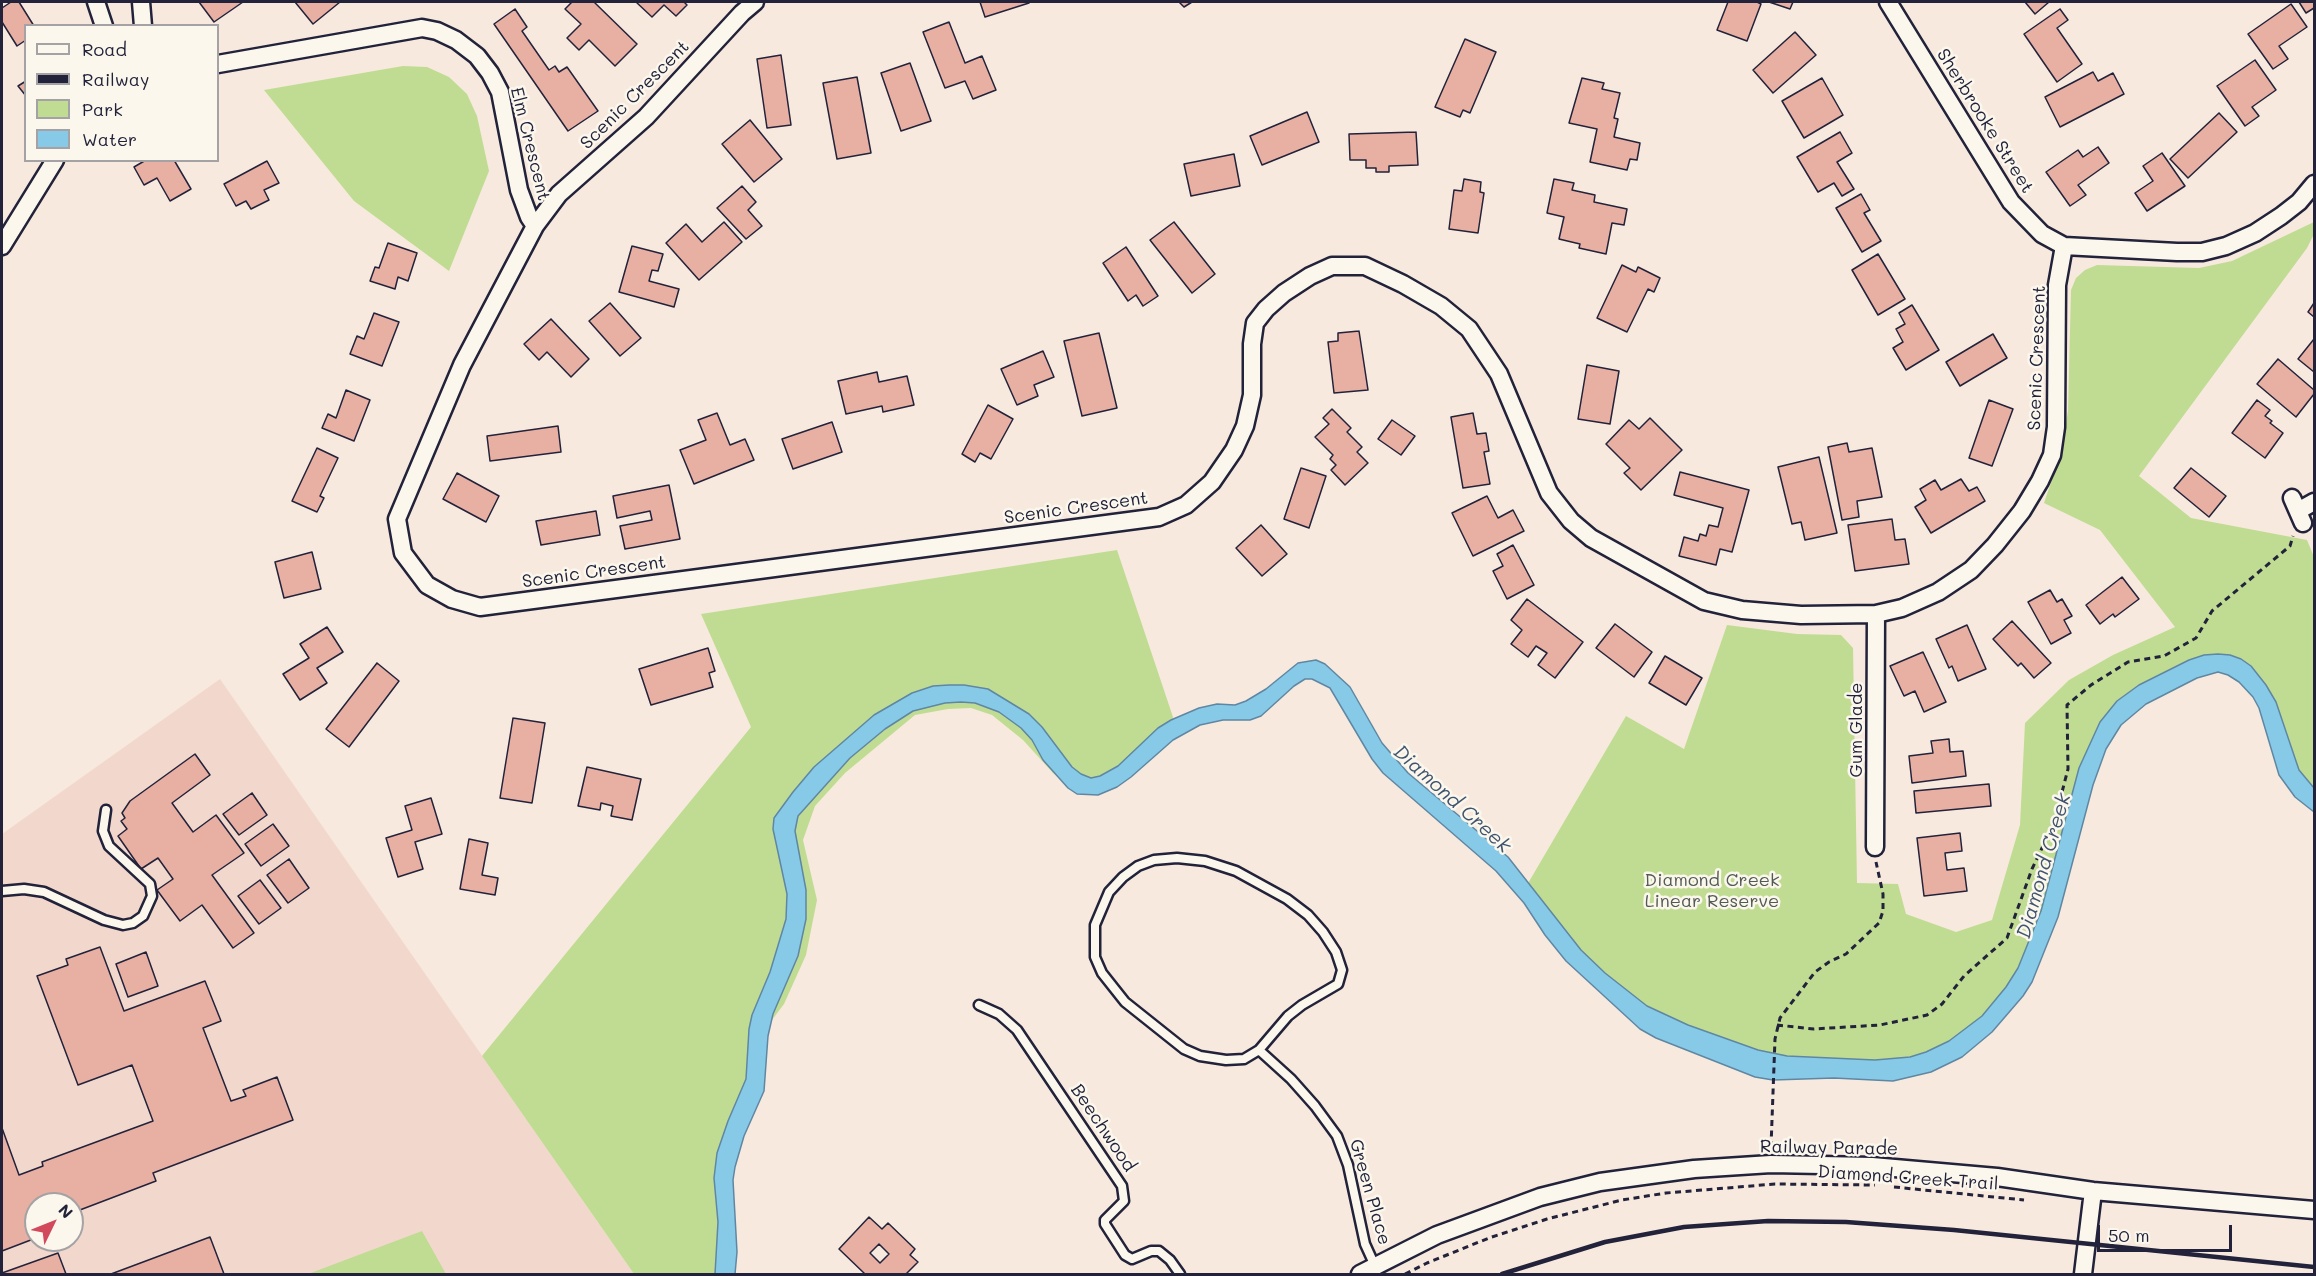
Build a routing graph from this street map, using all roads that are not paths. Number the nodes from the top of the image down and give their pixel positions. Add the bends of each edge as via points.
1 (96, 2) edge
2 (141, 2) edge
3 (755, 2) edge
4 (1888, 2) edge
5 (103, 24) edge
6 (144, 24) edge
7 (219, 64) edge
8 (54, 162) edge
9 (2314, 184) edge
10 (535, 226) junction
11 (2, 246) edge
12 (2064, 246) junction
13 (2314, 502) edge
14 (2298, 511) road end
15 (1876, 614) junction
16 (106, 810) dead end
17 (1875, 847) road end
18 (2, 891) edge
19 (979, 1005) dead end
20 (1259, 1050) junction
21 (2093, 1191) junction
22 (2314, 1210) edge
23 (1368, 1270) edge
24 (1180, 1275) edge
25 (2083, 1275) edge

1 - 5 street
2 - 6 street
3 - 10 street, Scenic Crescent via 646,117 559,194
4 - 12 street, Sherbrooke Street via 2011,202 2042,234
7 - 10 street, Elm Crescent via 422,28 456,40 477,56 500,92 519,190
8 - 11 street
9 - 12 street via 2299,202 2255,233 2202,252
10 - 15 street, Scenic Crescent via 462,365 397,519 403,553 427,585 452,599 480,607 1159,516 1186,505 1204,490 1234,450 1252,395 1255,323 1266,309 1310,276 1332,266 1365,266 1441,306 1469,329 1499,374 1550,493 1571,521 1591,538 1704,601 1742,610 1801,615
12 - 15 street, Scenic Crescent via 2057,285 2056,427 2052,455 2040,481 2022,511 1971,570 1938,592 1902,608
13 - 14 street
15 - 17 street, Gum Glade
16 - 18 lane via 103,831 109,846 150,884 153,896 143,916 123,925 44,892
19 - 24 lane, Beechwood via 999,1014 1017,1030 1122,1186 1124,1201 1105,1222 1125,1255 1132,1259 1159,1251
20 - 20 lane via 1244,1059 1226,1060 1184,1049 1125,1002 1102,973 1095,957 1095,925 1109,892 1138,866 1177,858 1205,861 1236,871 1287,899 1323,932 1342,970 1338,984 1288,1016
20 - 23 lane, Green Place via 1291,1079 1337,1136 1348,1164
21 - 22 street, Railway Parade
21 - 23 street, Railway Parade via 1997,1177 1872,1166 1771,1164 1694,1169 1600,1182 1540,1197 1437,1235
21 - 25 street

